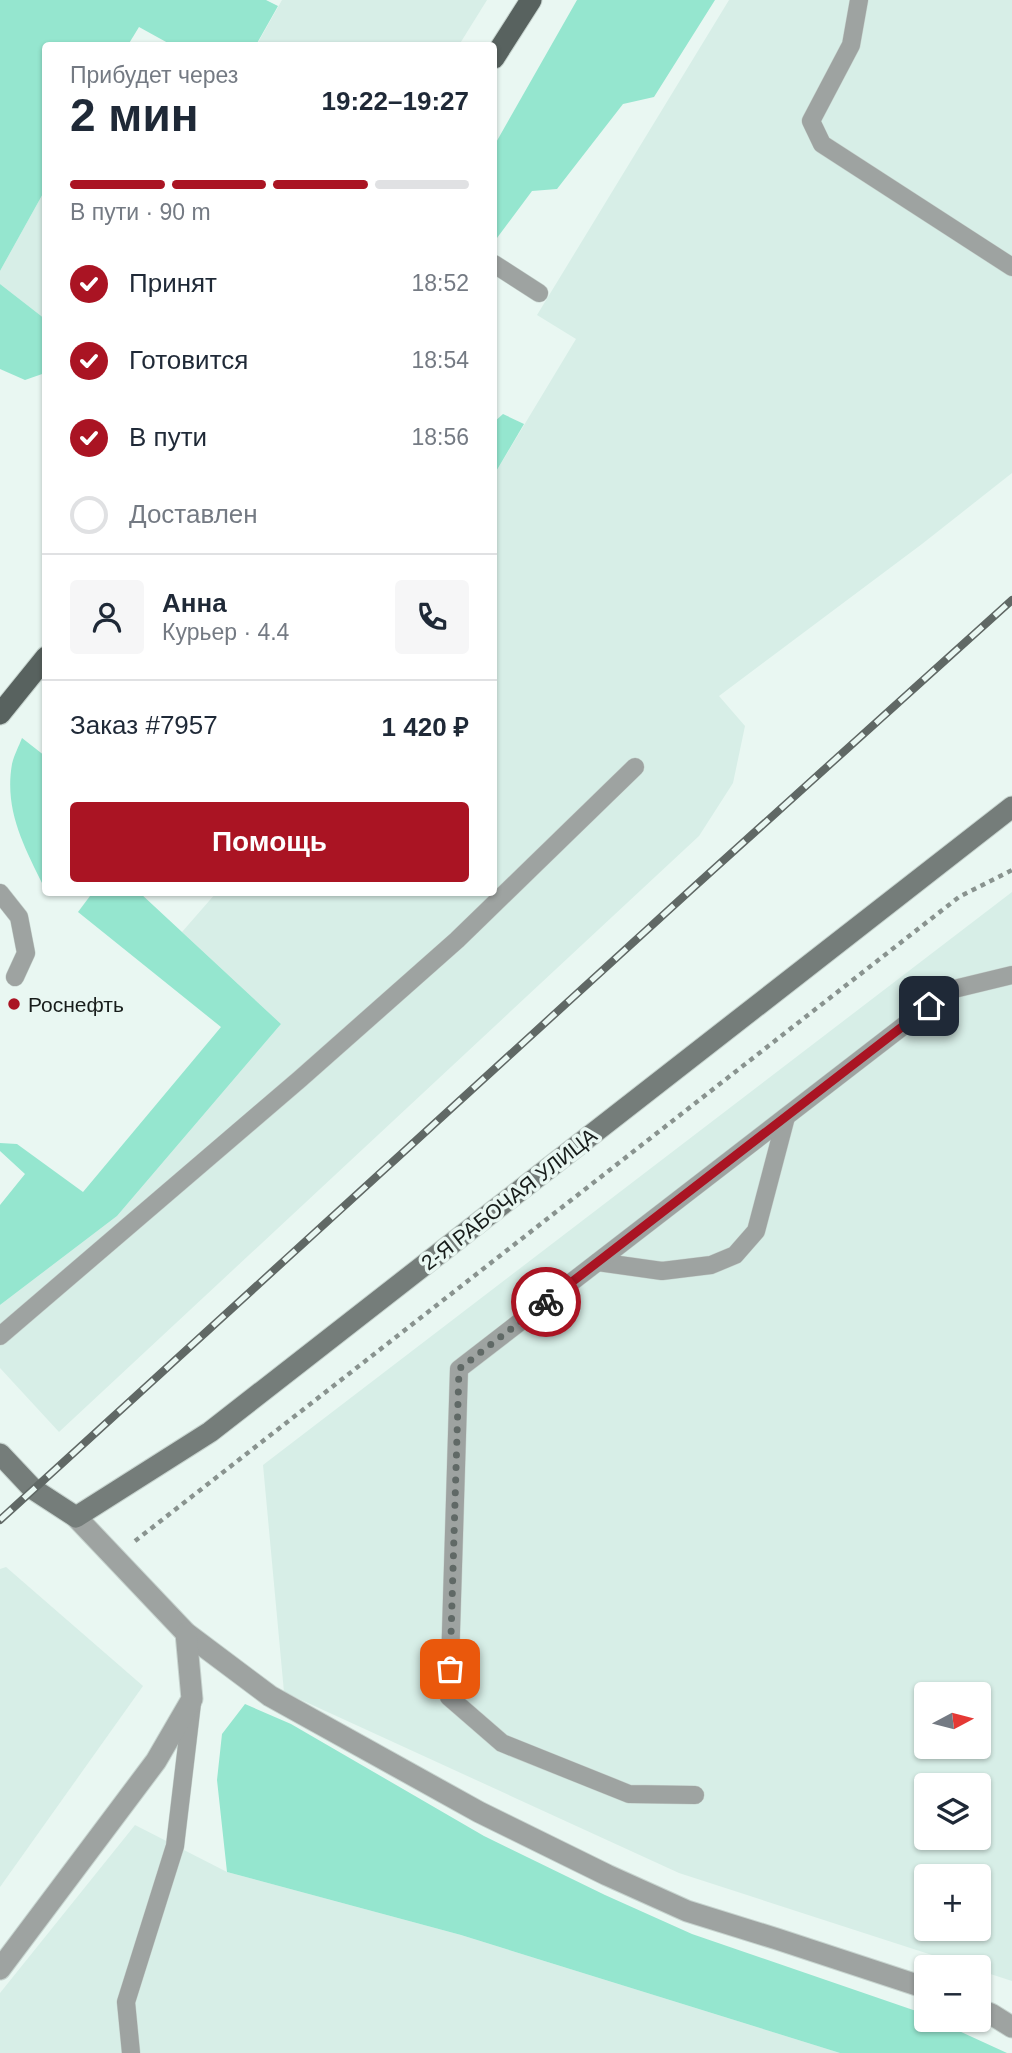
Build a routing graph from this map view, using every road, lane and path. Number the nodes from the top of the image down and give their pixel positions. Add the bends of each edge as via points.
1 (531, 0) edge
2 (859, 0) edge
3 (497, 53) edge
4 (497, 266) edge
5 (1012, 267) edge
6 (538, 293) dead end
7 (42, 662) edge
8 (0, 714) edge
9 (635, 767) dead end
10 (1012, 807) edge
11 (1012, 870) edge
12 (0, 893) edge
13 (1012, 975) edge
14 (15, 977) dead end
15 (786, 1116) junction
16 (598, 1262) junction
17 (0, 1336) edge
18 (0, 1454) edge
19 (76, 1517) junction
20 (114, 1557) junction
21 (186, 1633) junction
22 (192, 1699) junction
23 (695, 1795) dead end
24 (0, 1969) edge
25 (914, 1984) edge
26 (991, 2014) edge
27 (1012, 2027) edge
28 (131, 2053) edge

1 - 3 main road
2 - 5 lane via 851,45 811,121 822,144
4 - 6 lane
7 - 8 main road
9 - 17 lane via 447,949
10 - 19 main road, 2-Я РАБОЧАЯ УЛИЦА via 210,1432
11 - 20 path via 959,897
12 - 14 lane via 19,918 26,953
13 - 15 lane via 950,990
15 - 16 lane
15 - 16 lane via 756,1231 735,1255 711,1265 662,1272
16 - 23 lane via 459,1369 449,1697 502,1743 629,1794
18 - 19 main road via 33,1489
19 - 20 street
20 - 21 street
21 - 22 street
21 - 25 street via 270,1696 479,1812 607,1875 687,1911
22 - 24 street via 156,1761
22 - 28 lane via 176,1846 127,2002
26 - 27 street

